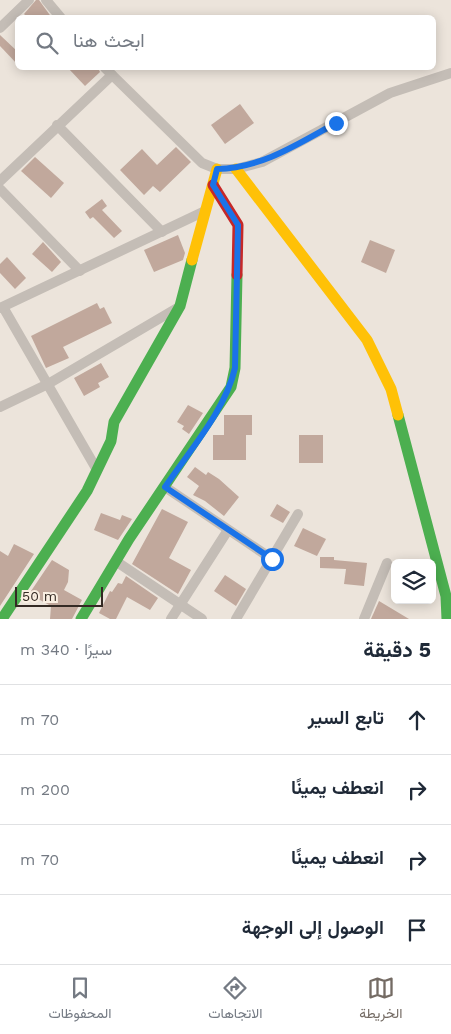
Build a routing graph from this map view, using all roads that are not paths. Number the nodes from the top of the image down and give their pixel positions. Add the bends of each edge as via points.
1 (29, 0) edge
2 (46, 0) edge
3 (59, 15) edge
4 (0, 28) edge
5 (109, 71) edge
6 (451, 73) edge
7 (58, 125) junction
8 (217, 169) junction
9 (236, 169) junction
10 (0, 181) edge
11 (213, 185) junction
12 (0, 189) edge
13 (205, 211) junction
14 (162, 232) junction
15 (80, 271) junction
16 (180, 306) junction
17 (2, 308) edge
18 (48, 384) junction
19 (0, 407) edge
20 (97, 470) junction
21 (165, 487) junction
22 (298, 514) dead end
23 (228, 530) junction
24 (272, 559) junction
25 (117, 562) junction
26 (387, 563) dead end
27 (180, 605) junction
28 (2, 619) edge
29 (80, 619) edge
30 (171, 619) edge
31 (202, 619) edge
32 (236, 619) edge
33 (364, 619) edge
34 (447, 619) edge

1 - 4 street
2 - 3 street
5 - 7 street
5 - 8 street via 202,163
6 - 9 street via 390,93 262,162
7 - 10 street
7 - 14 street
8 - 9 street
8 - 11 street
9 - 34 street via 367,340 391,389 446,596
11 - 13 street
11 - 21 street via 238,225 235,368 230,387 218,408
12 - 15 street
13 - 14 street
13 - 16 street
14 - 15 street
15 - 17 street
16 - 18 street
16 - 20 street via 114,422 111,441
17 - 18 street
18 - 19 street
18 - 20 street
20 - 28 street via 87,491
21 - 23 street
21 - 25 street
22 - 24 street
23 - 24 street
23 - 27 street
24 - 32 street
25 - 27 street
25 - 29 street
26 - 33 street
27 - 30 street
27 - 31 street

